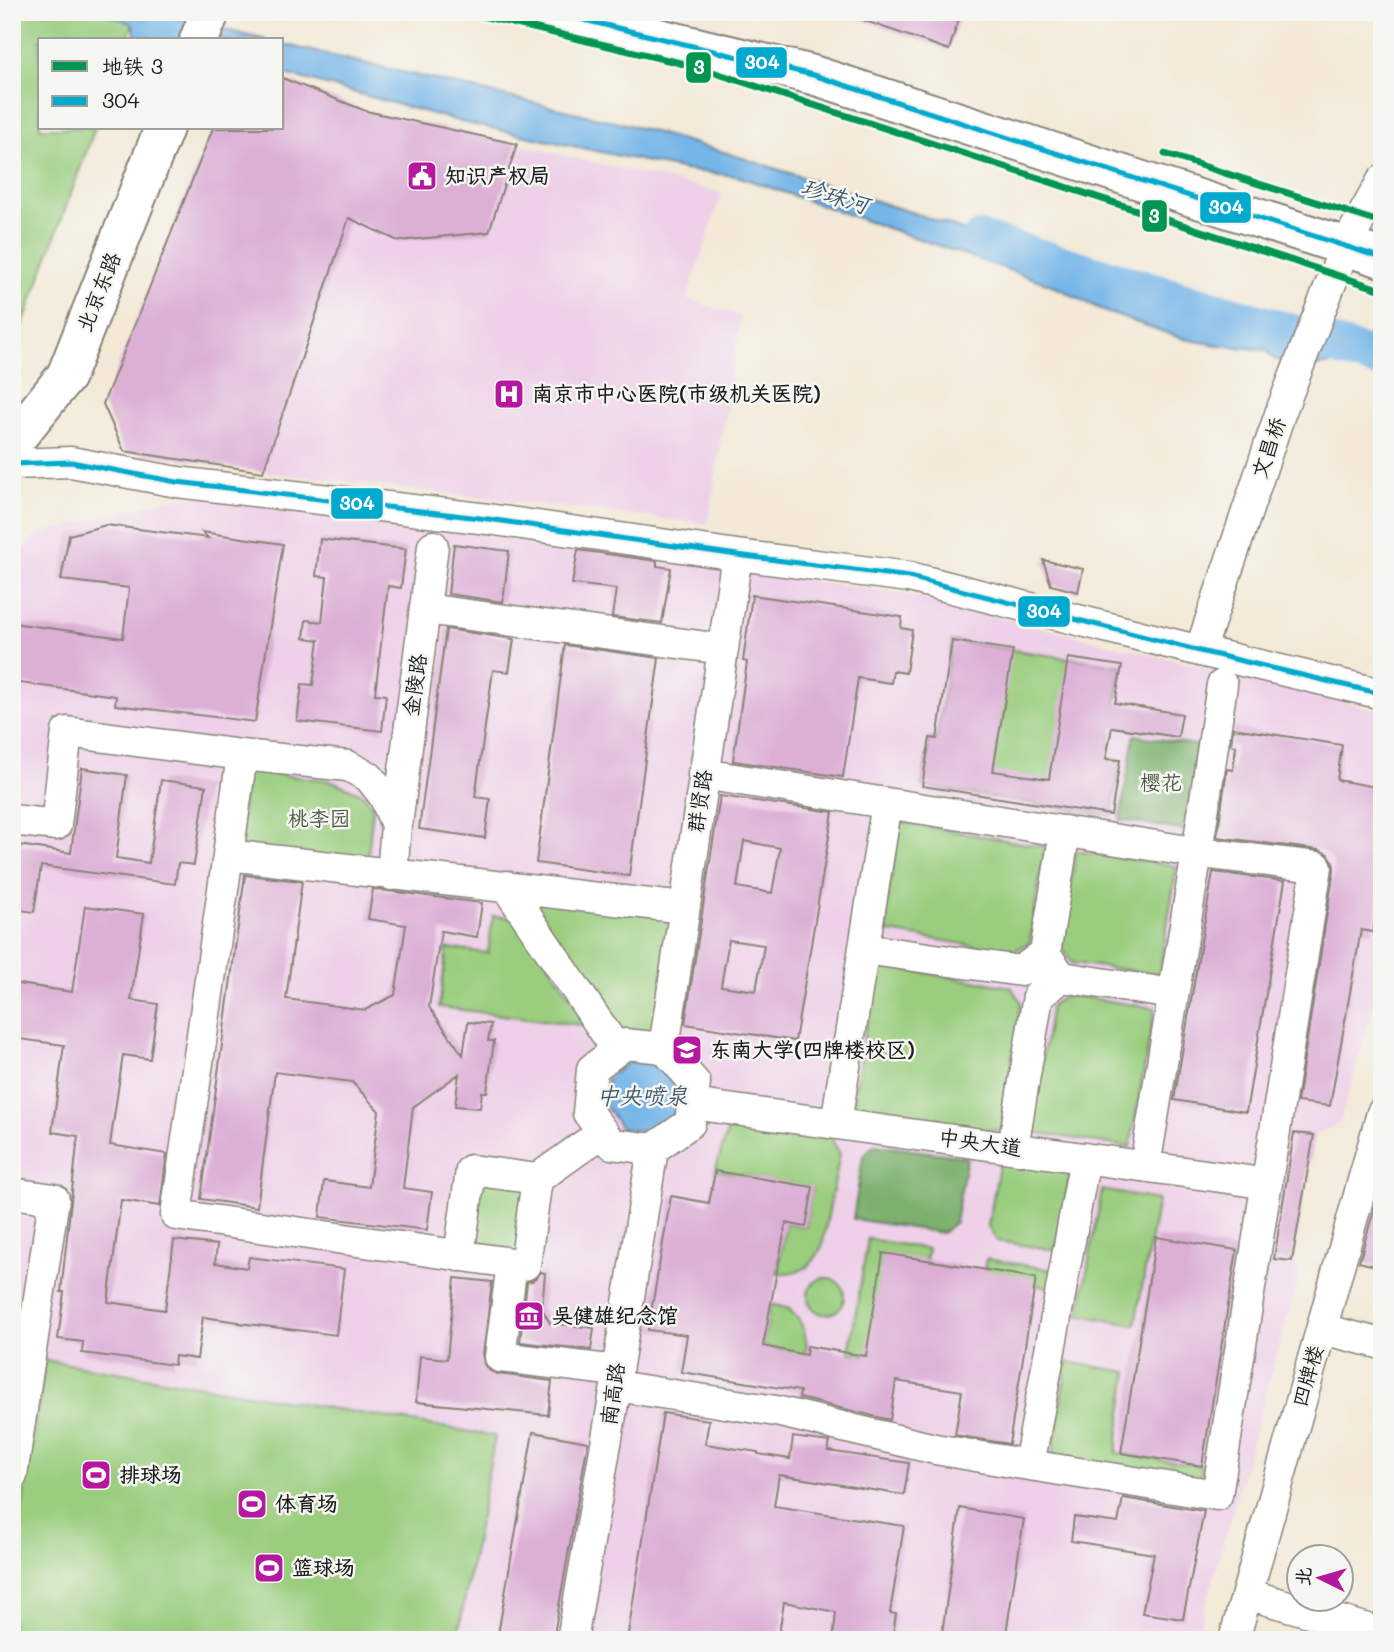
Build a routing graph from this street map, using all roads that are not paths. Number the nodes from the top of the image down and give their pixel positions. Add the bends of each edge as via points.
1 (210, 12) edge
2 (550, 12) edge
3 (200, 38) edge
4 (163, 130) edge
5 (1382, 181) edge
6 (1342, 256) junction
7 (1382, 258) edge
8 (15, 441) edge
9 (433, 546) dead end
10 (737, 555) junction
11 (425, 609) junction
12 (722, 649) junction
13 (1200, 651) junction
14 (1222, 685) dead end
15 (1382, 694) edge
16 (242, 755) junction
17 (703, 775) junction
18 (887, 803) junction
19 (12, 820) edge
20 (397, 825) junction
21 (1065, 831) junction
22 (1197, 853) junction
23 (228, 855) junction
24 (392, 875) junction
25 (506, 886) junction
26 (684, 908) junction
27 (864, 949) junction
28 (1045, 953) junction
29 (1021, 971) junction
30 (1062, 977) junction
31 (1173, 994) junction
32 (1038, 996) junction
33 (664, 1048) junction
34 (617, 1050) junction
35 (692, 1104) junction
36 (1382, 1113) edge
37 (836, 1123) junction
38 (603, 1132) junction
39 (1013, 1148) junction
40 (653, 1149) junction
41 (1376, 1153) edge
42 (1086, 1158) junction
43 (1145, 1166) junction
44 (537, 1180) junction
45 (1267, 1184) junction
46 (12, 1193) edge
47 (459, 1256) junction
48 (512, 1264) junction
49 (1322, 1329) junction
50 (1382, 1344) edge
51 (616, 1379) junction
52 (1029, 1465) junction
53 (12, 1475) edge
54 (1247, 1594) junction
55 (1382, 1633) edge
56 (572, 1640) edge
57 (1234, 1640) edge

1 - 3 main road
2 - 6 main road via 813,75
4 - 8 main road, 北京东路 via 66,376
5 - 6 street, 文昌桥
6 - 7 main road
6 - 13 street, 文昌桥 via 1281,411
8 - 10 street via 71,463 177,482 488,519
9 - 11 street, 金陵路
10 - 12 street, 群贤路
10 - 13 street via 909,577
11 - 12 street
11 - 20 street, 金陵路
12 - 17 street, 群贤路
13 - 15 street
14 - 22 street
16 - 19 street via 68,732 56,825
16 - 20 street via 358,770 384,796
16 - 23 street
17 - 18 street
17 - 26 street, 群贤路
18 - 21 street
18 - 27 street
20 - 24 street, 金陵路
21 - 22 street
21 - 28 street
22 - 31 street
22 - 45 street via 1317,867
23 - 24 street
23 - 47 street via 176,1215
24 - 25 street
25 - 26 street
25 - 34 street
26 - 33 street, 群贤路
27 - 29 street
27 - 37 street
28 - 29 street
28 - 30 street
29 - 32 street
30 - 31 street
30 - 32 street
31 - 43 street
32 - 39 street
33 - 34 street via 625,1044
33 - 35 street via 695,1083
34 - 38 street via 592,1069 588,1113
35 - 37 street, 中央大道
35 - 40 street via 690,1123
36 - 41 street, 四牌楼
37 - 39 street, 中央大道
38 - 40 street via 612,1144
38 - 44 street
39 - 42 street, 中央大道
40 - 51 street, 南高路
41 - 49 street, 四牌楼 via 1344,1243
42 - 43 street, 中央大道
42 - 52 street
43 - 45 street, 中央大道
44 - 47 street via 471,1170
44 - 48 street via 525,1265
45 - 52 street via 1217,1495
46 - 53 street via 54,1199
47 - 48 street
48 - 51 street via 500,1357
49 - 50 street
49 - 54 street, 四牌楼
51 - 52 street
51 - 56 street, 南高路
54 - 55 street
54 - 57 street, 四牌楼

